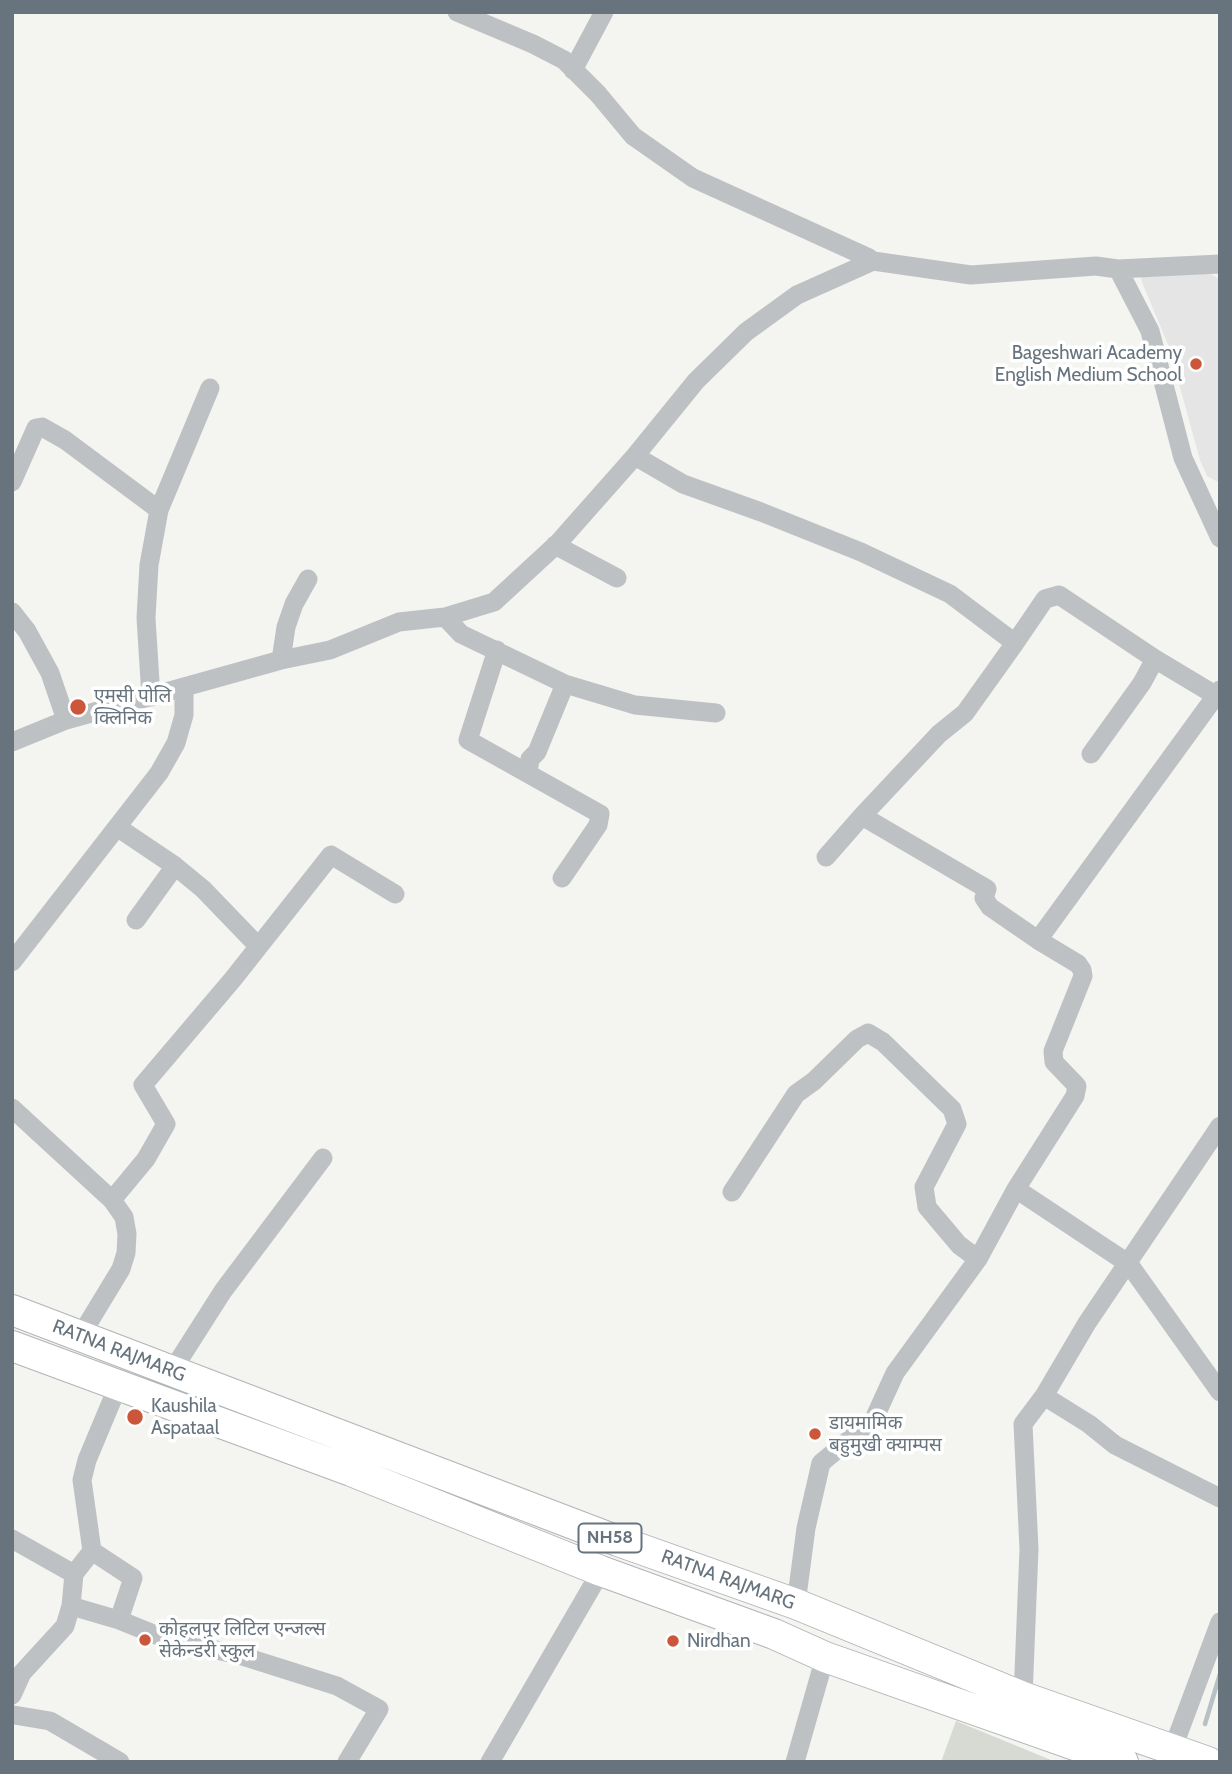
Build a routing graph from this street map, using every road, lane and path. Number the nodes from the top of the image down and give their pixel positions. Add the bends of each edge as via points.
1 (457, 12) edge
2 (604, 12) edge
3 (573, 70) junction
4 (873, 261) junction
5 (1220, 264) edge
6 (1118, 269) junction
7 (210, 388) dead end
8 (635, 456) junction
9 (12, 482) edge
10 (159, 510) junction
11 (1220, 538) edge
12 (555, 545) junction
13 (617, 578) dead end
14 (308, 579) dead end
15 (12, 612) edge
16 (445, 617) junction
17 (1015, 643) junction
18 (497, 650) junction
19 (1155, 659) junction
20 (281, 660) junction
21 (565, 684) junction
22 (184, 689) junction
23 (1219, 695) edge
24 (151, 697) junction
25 (716, 713) dead end
26 (66, 720) junction
27 (12, 741) edge
28 (1091, 754) dead end
29 (528, 774) junction
30 (862, 816) junction
31 (117, 827) junction
32 (826, 857) dead end
33 (175, 866) junction
34 (562, 878) dead end
35 (395, 894) dead end
36 (136, 920) dead end
37 (1038, 940) junction
38 (258, 946) junction
39 (12, 962) edge
40 (12, 1108) edge
41 (1220, 1126) edge
42 (323, 1158) dead end
43 (1016, 1189) junction
44 (732, 1192) dead end
45 (113, 1200) junction
46 (978, 1259) junction
47 (1129, 1264) junction
48 (12, 1310) edge
49 (80, 1335) junction
50 (12, 1346) edge
51 (172, 1371) junction
52 (118, 1386) junction
53 (1220, 1392) edge
54 (1044, 1396) junction
55 (1220, 1498) edge
56 (12, 1539) edge
57 (92, 1551) junction
58 (601, 1571) junction
59 (74, 1574) junction
60 (796, 1604) junction
61 (71, 1606) junction
62 (119, 1620) junction
63 (1220, 1622) edge
64 (825, 1657) junction
65 (1023, 1697) junction
66 (13, 1709) edge
67 (1173, 1748) junction
68 (120, 1762) edge
69 (348, 1762) edge
70 (490, 1762) edge
71 (794, 1762) edge
72 (1123, 1762) edge
73 (1208, 1762) edge

1 - 3 street via 533,44
2 - 3 street
3 - 4 street via 633,136 693,178
4 - 6 street via 971,275 1096,266
4 - 8 street via 797,295 746,332 696,380
5 - 6 street
6 - 11 street via 1150,331 1183,458
7 - 10 street
8 - 12 street
8 - 17 street via 683,484 861,552 950,594
9 - 10 street via 36,428 42,427
10 - 24 street via 146,618
12 - 13 street
12 - 16 street via 494,602
14 - 20 street via 286,627
15 - 26 street via 50,673
16 - 18 street via 461,634
16 - 20 street via 399,622 330,650
17 - 19 street via 1045,599 1059,596
17 - 30 street via 965,713 939,734
18 - 21 street
18 - 29 street via 468,740
19 - 23 street
19 - 28 street
20 - 22 street
21 - 25 street via 635,705
21 - 29 street via 530,759
22 - 24 street
22 - 31 street via 184,715 176,743
23 - 37 street
24 - 26 street
26 - 27 street
29 - 34 street via 600,814 598,825
30 - 32 street
30 - 37 street via 987,889 984,898 990,907
31 - 33 street
31 - 39 street
33 - 36 street
33 - 38 street
35 - 38 street via 331,855
37 - 43 street via 1082,970 1053,1051 1054,1062 1077,1086 1070,1105
38 - 45 street via 143,1086 166,1124 146,1159
40 - 45 street
41 - 47 street
42 - 51 street via 223,1291
43 - 46 street
43 - 47 street
44 - 46 street via 796,1094 868,1032 952,1110 957,1125 925,1187 927,1207 959,1245
45 - 49 street via 124,1217 126,1252 121,1269
46 - 60 street via 895,1373 874,1419 821,1463
47 - 53 street
47 - 54 street
48 - 49 highway, RATNA RAJMARG / NH58
49 - 51 highway, RATNA RAJMARG / NH58
50 - 52 highway, RATNA RAJMARG / NH58
51 - 60 highway, RATNA RAJMARG / NH58
52 - 57 street via 82,1480
52 - 58 highway, RATNA RAJMARG / NH58 via 351,1471
54 - 55 street via 1115,1445
54 - 65 street via 1023,1424 1028,1549
56 - 59 street
57 - 59 street
57 - 62 street via 134,1578
58 - 64 highway, RATNA RAJMARG / NH58
58 - 70 street
59 - 61 street
60 - 65 highway, RATNA RAJMARG / NH58
61 - 62 street
61 - 66 street via 65,1626 22,1673
62 - 69 street via 166,1639 239,1655 337,1686 379,1709
63 - 67 street
64 - 71 street
64 - 72 highway, RATNA RAJMARG / NH58
65 - 67 highway, RATNA RAJMARG / NH58
66 - 68 street via 50,1721
67 - 73 highway, RATNA RAJMARG / NH58

